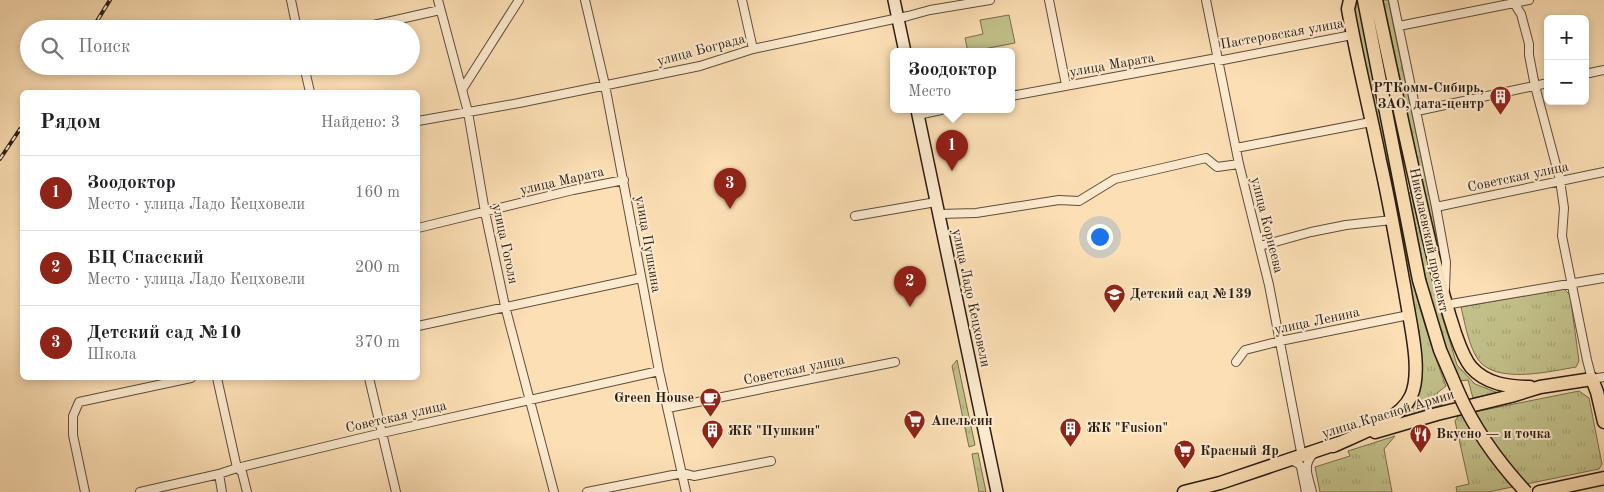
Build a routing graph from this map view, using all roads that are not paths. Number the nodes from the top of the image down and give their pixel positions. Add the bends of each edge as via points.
1 (291, 0) edge
2 (438, 0) edge
3 (519, 0) edge
4 (585, 0) edge
5 (742, 0) edge
6 (894, 0) edge
7 (990, 0) edge
8 (1049, 0) edge
9 (1206, 0) edge
10 (1364, 0) edge
11 (1376, 0) edge
12 (1393, 0) edge
13 (1529, 0) edge
14 (1512, 2) edge
15 (1348, 3) edge
16 (440, 10) junction
17 (898, 18) junction
18 (295, 20) edge
19 (396, 20) edge
20 (1399, 26) junction
21 (1352, 35) junction
22 (904, 48) edge
23 (753, 49) junction
24 (1218, 59) junction
25 (1604, 70) edge
26 (1589, 73) edge
27 (306, 75) edge
28 (1544, 84) edge
29 (604, 85) junction
30 (1066, 85) junction
31 (1535, 86) junction
32 (463, 88) junction
33 (310, 90) edge
34 (1015, 95) edge
35 (1417, 111) junction
36 (468, 112) junction
37 (918, 113) edge
38 (420, 121) edge
39 (1371, 122) junction
40 (1236, 148) junction
41 (1380, 159) junction
42 (1239, 164) junction
43 (1604, 172) edge
44 (624, 180) junction
45 (1560, 180) junction
46 (1436, 207) junction
47 (937, 208) junction
48 (485, 212) junction
49 (855, 216) dead end
50 (1392, 220) junction
51 (420, 228) edge
52 (1409, 229) junction
53 (1260, 246) junction
54 (641, 278) junction
55 (1604, 278) edge
56 (1572, 284) junction
57 (1445, 305) junction
58 (505, 306) junction
59 (1409, 315) junction
60 (420, 326) edge
61 (1280, 341) junction
62 (895, 362) dead end
63 (1236, 362) dead end
64 (659, 370) junction
65 (1598, 378) edge
66 (182, 380) edge
67 (217, 380) edge
68 (369, 380) edge
69 (1540, 387) junction
70 (529, 401) junction
71 (668, 408) junction
72 (1604, 422) edge
73 (382, 433) junction
74 (1333, 446) junction
75 (1315, 452) junction
76 (1297, 459) junction
77 (772, 461) dead end
78 (236, 468) junction
79 (683, 473) junction
80 (220, 474) junction
81 (1604, 478) edge
82 (85, 492) edge
83 (140, 492) edge
84 (222, 492) edge
85 (247, 492) edge
86 (396, 492) edge
87 (554, 492) edge
88 (587, 492) edge
89 (686, 492) edge
90 (997, 492) edge
91 (1184, 492) edge
92 (1306, 492) edge
93 (1312, 492) edge
94 (1526, 492) edge
95 (1539, 492) edge

1 - 18 street
2 - 16 street, улица Гоголя
3 - 32 street
4 - 29 street, улица Пушкина
5 - 23 street
6 - 17 main road
7 - 17 street, улица Бограда
8 - 30 street
9 - 24 street, улица Корнеева
10 - 52 main road, Николаевский проспект
11 - 57 main road, Николаевский проспект
12 - 20 street
13 - 14 street
14 - 20 street
14 - 31 street via 1521,14
15 - 21 main road
16 - 19 street
16 - 32 street, улица Гоголя
17 - 22 main road
17 - 23 street, улица Бограда
20 - 35 street
21 - 24 street, Пастеровская улица
21 - 39 main road
23 - 29 street, улица Бограда via 700,66
24 - 30 street, улица Марата
24 - 40 street, улица Корнеева
25 - 26 street
27 - 33 street
28 - 31 street
29 - 36 street, улица Бограда
29 - 44 street, улица Пушкина
30 - 34 street, улица Марата
31 - 35 street
31 - 45 street
32 - 36 street, улица Гоголя
35 - 46 street
36 - 38 street, улица Бограда
36 - 48 street, улица Гоголя
37 - 47 main road, улица Ладо Кецховели
39 - 40 street
39 - 41 main road
40 - 42 street, улица Корнеева
41 - 50 main road
41 - 52 main road
42 - 47 street via 1217,167 1206,158 1115,179 1079,201 1059,200 976,213
42 - 53 street, улица Корнеева
43 - 45 street, Советская улица
44 - 48 street, улица Марата
44 - 54 street, улица Пушкина
45 - 46 street, Советская улица
45 - 56 street via 1564,208 1562,236
46 - 57 street via 1446,262
47 - 49 street
47 - 90 main road, улица Ладо Кецховели
48 - 51 street, улица Марата
48 - 58 street, улица Гоголя
50 - 53 street via 1346,225
50 - 59 main road
52 - 94 main road, Николаевский проспект, bridge via 1433,329 1459,394 1492,454
53 - 61 street, улица Корнеева
54 - 58 street
54 - 64 street, улица Пушкина
55 - 56 street
56 - 57 street
56 - 65 street
57 - 69 main road, Николаевский проспект via 1472,369 1503,385
58 - 60 street
58 - 70 street, улица Гоголя
59 - 61 street, улица Ленина
59 - 74 main road via 1416,371 1411,396 1405,406 1383,422
61 - 63 street, улица Ленина via 1245,350
61 - 76 street, улица Корнеева
62 - 71 street, Советская улица
64 - 70 street, Советская улица
64 - 71 street, улица Пушкина
65 - 69 main road, улица Красной Армии
65 - 72 main road via 1597,392
66 - 82 street via 79,402 73,416 73,435
67 - 78 street
68 - 73 street
69 - 74 main road, улица Красной Армии
70 - 73 street, Советская улица
70 - 87 street, улица Гоголя
71 - 79 street, улица Пушкина
73 - 78 street, Советская улица
73 - 86 street
74 - 75 main road, улица Красной Армии
75 - 76 main road, улица Красной Армии
75 - 93 street via 1306,465
76 - 91 main road, улица Красной Армии
76 - 92 street, улица Корнеева
77 - 79 street via 694,476
78 - 80 street, Советская улица
78 - 85 street via 242,472
79 - 88 street
79 - 89 street, улица Пушкина
80 - 83 street, Советская улица
80 - 84 street
81 - 95 main road

